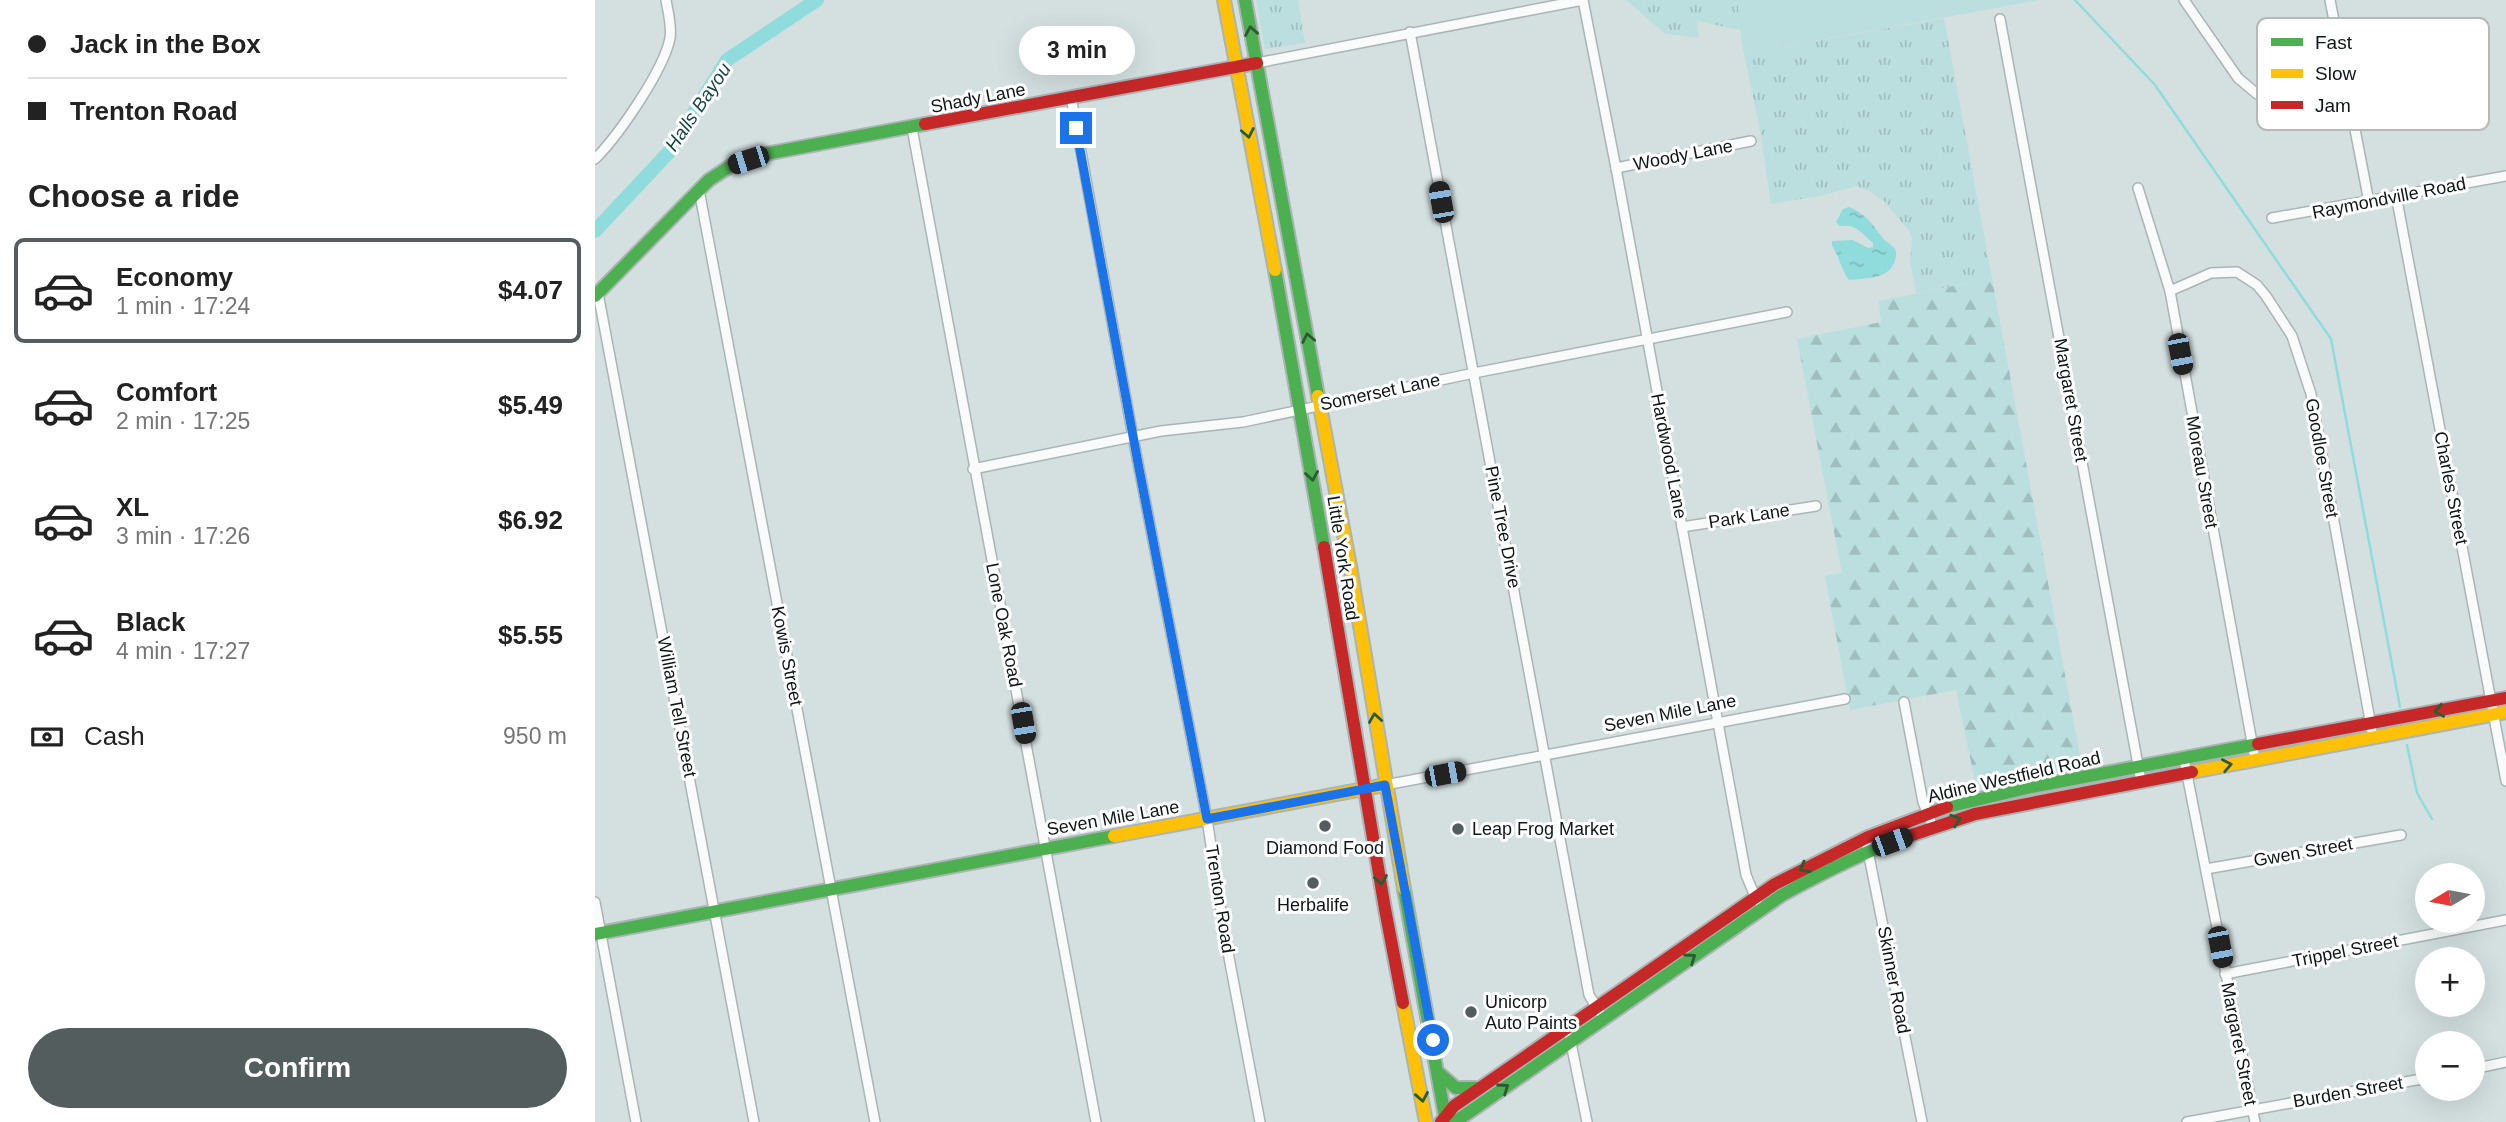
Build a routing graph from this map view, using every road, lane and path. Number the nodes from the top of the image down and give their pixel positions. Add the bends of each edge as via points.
1 (666, 0) edge
2 (1224, 0) edge
3 (1245, 0) edge
4 (1583, 0) edge
5 (2184, 0) edge
6 (2330, 0) edge
7 (2334, 18) edge
8 (2000, 19) dead end
9 (1410, 32) junction
10 (1257, 63) junction
11 (1236, 66) junction
12 (2257, 94) edge
13 (1071, 97) junction
14 (912, 128) junction
15 (2355, 130) edge
16 (1751, 141) dead end
17 (595, 159) edge
18 (1616, 169) junction
19 (2506, 176) edge
20 (2138, 188) dead end
21 (699, 190) junction
22 (2396, 195) junction
23 (2369, 202) junction
24 (2272, 219) dead end
25 (2170, 292) junction
26 (597, 294) edge
27 (1787, 313) dead end
28 (1647, 340) junction
29 (1474, 373) junction
30 (1321, 405) junction
31 (1301, 409) junction
32 (1133, 437) junction
33 (973, 469) junction
34 (1816, 506) dead end
35 (1682, 527) junction
36 (2506, 698) edge
37 (1845, 699) dead end
38 (1904, 702) dead end
39 (2497, 709) edge
40 (1718, 722) junction
41 (2370, 723) junction
42 (2373, 737) junction
43 (2254, 752) junction
44 (1545, 755) junction
45 (2185, 766) junction
46 (2140, 774) junction
47 (2506, 781) edge
48 (1385, 785) junction
49 (2031, 787) junction
50 (1365, 789) junction
51 (2032, 801) junction
52 (1927, 814) junction
53 (1207, 819) junction
54 (1901, 824) junction
55 (1933, 827) junction
56 (2401, 835) dead end
57 (1906, 837) junction
58 (1866, 839) junction
59 (1045, 848) junction
60 (1868, 852) junction
61 (2206, 869) junction
62 (831, 889) junction
63 (595, 902) edge
64 (1758, 903) junction
65 (715, 911) junction
66 (2506, 920) edge
67 (598, 933) edge
68 (2225, 974) junction
69 (1600, 1013) junction
70 (1565, 1029) junction
71 (1572, 1041) junction
72 (2506, 1062) edge
73 (2485, 1066) edge
74 (1438, 1071) junction
75 (2415, 1080) edge
76 (1481, 1088) junction
77 (2252, 1110) junction
78 (1444, 1121) edge
79 (636, 1122) edge
80 (754, 1122) edge
81 (875, 1122) edge
82 (1096, 1122) edge
83 (1260, 1122) edge
84 (1426, 1122) edge
85 (1587, 1122) edge
86 (1922, 1122) edge
87 (2187, 1122) edge
88 (2255, 1122) edge

1 - 17 street via 670,36 662,60 616,135
2 - 11 main road, Little York Road
10 -> 3 main road, Little York Road
4 - 9 street, Shady Lane
4 - 18 street, Hardwood Lane
5 - 12 street via 2238,78
6 - 7 street
8 - 46 street, Margaret Street
9 - 10 street, Shady Lane
9 - 29 street, Pine Tree Drive
10 - 11 main road, Shady Lane
30 -> 10 main road, Little York Road
11 - 13 main road, Shady Lane
11 -> 31 main road, Little York Road
13 - 14 main road, Shady Lane
13 - 32 street, Trenton Road
14 - 21 main road, Shady Lane via 765,154 732,165
14 - 33 street, Lone Oak Road
15 - 23 street
16 - 18 street, Woody Lane
18 - 28 street, Hardwood Lane
19 - 22 street, Raymondville Road
20 - 25 street, Moreau Street
21 - 26 main road, Shady Lane
21 - 62 street, Kowis Street
22 - 23 street, Raymondville Road
22 - 39 street, Charles Street
23 - 24 street, Raymondville Road
25 - 41 street, Goodloe Street via 2211,273 2237,272 2257,285 2292,336 2311,394
25 - 43 street, Moreau Street
26 - 65 street, William Tell Street
27 - 28 street, Somerset Lane
28 - 29 street, Somerset Lane
28 - 35 street, Hardwood Lane
29 - 30 street, Somerset Lane
29 - 44 street, Pine Tree Drive
30 - 31 street, Somerset Lane
48 -> 30 main road, Little York Road
31 - 32 street, Somerset Lane
31 -> 50 main road, Little York Road
32 - 33 street, Somerset Lane
32 - 53 street, Trenton Road
33 - 59 street, Lone Oak Road
34 - 35 street, Park Lane
35 - 40 street, Hardwood Lane
36 - 39 main road, Aldine Westfield Road
37 - 40 street, Seven Mile Lane
38 - 52 street
39 -> 41 main road, Aldine Westfield Road
39 - 42 main road, Aldine Westfield Road
39 - 47 street, Charles Street
40 - 44 street, Seven Mile Lane
40 - 64 street, Hardwood Lane via 1745,875
41 - 42 street, Goodloe Street
41 - 43 main road, Aldine Westfield Road
42 - 43 main road, Aldine Westfield Road
43 - 45 main road, Aldine Westfield Road
44 - 48 street, Seven Mile Lane
44 - 69 street, Pine Tree Drive via 1589,995
45 - 46 main road, Aldine Westfield Road
45 - 61 street, Margaret Street
46 - 49 main road, Aldine Westfield Road
46 - 51 main road, Aldine Westfield Road
48 - 50 main road, Seven Mile Lane
48 - 74 main road, Little York Road
49 - 51 main road
49 - 52 main road, Aldine Westfield Road
50 - 53 main road, Seven Mile Lane
50 -> 84 main road, Little York Road
55 -> 51 main road, Aldine Westfield Road
52 - 54 main road, Aldine Westfield Road
52 - 55 street
53 - 59 main road, Seven Mile Lane
53 - 83 street, Trenton Road
54 - 57 main road
54 - 58 main road, Aldine Westfield Road
55 - 57 main road, Aldine Westfield Road
56 - 61 street, Gwen Street
57 - 60 main road, Aldine Westfield Road
58 - 60 street, Skinner Road
58 -> 64 main road, Aldine Westfield Road via 1820,859
59 - 62 main road, Seven Mile Lane
59 - 82 street, Lone Oak Road
60 - 64 main road, Aldine Westfield Road
60 - 86 street, Skinner Road
61 - 68 street, Margaret Street
62 - 65 main road, Seven Mile Lane
62 - 81 street, Kowis Street
63 - 67 street
64 - 69 main road, Aldine Westfield Road
65 - 67 main road, Seven Mile Lane
65 - 80 street, William Tell Street
66 - 68 street, Trippel Street
67 - 79 street
68 - 77 street, Margaret Street
69 - 70 main road, Aldine Westfield Road
69 - 71 main road, Aldine Westfield Road
70 - 71 street
70 - 76 main road, Aldine Westfield Road
78 -> 71 main road, Aldine Westfield Road via 1458,1120
71 - 85 street
72 - 73 street
74 - 76 main road via 1455,1090
74 - 78 main road, Little York Road
75 - 77 street, Burden Street
76 - 78 main road, Aldine Westfield Road via 1454,1106
77 - 87 street, Burden Street
77 - 88 street, Margaret Street

